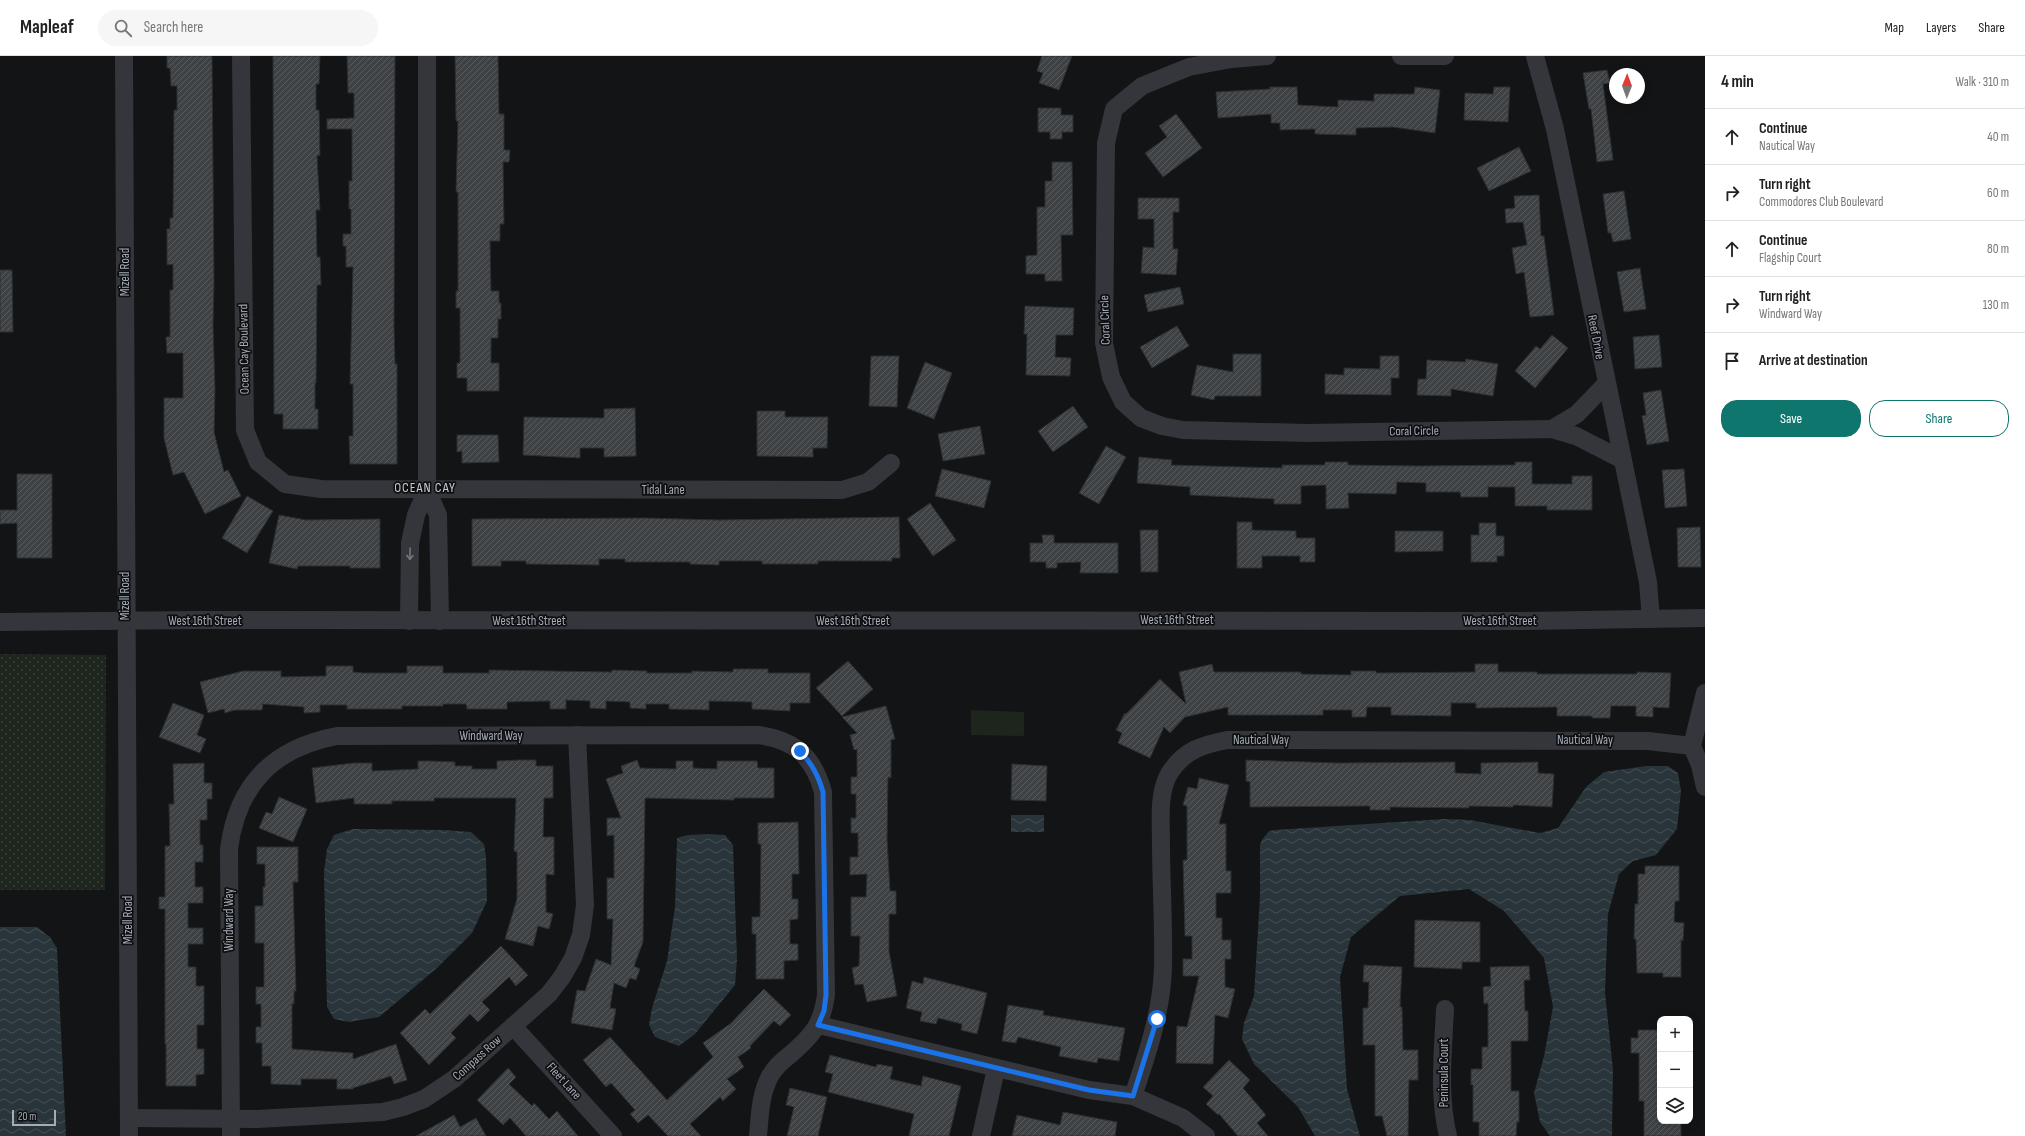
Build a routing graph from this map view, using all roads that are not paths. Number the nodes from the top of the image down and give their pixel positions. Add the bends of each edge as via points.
1 (124, 56) edge
2 (241, 56) edge
3 (427, 56) edge
4 (1267, 56) edge
5 (1401, 56) edge
6 (1445, 56) edge
7 (1534, 56) edge
8 (1606, 384) junction
9 (1552, 429) junction
10 (1621, 459) junction
11 (890, 463) dead end
12 (427, 490) junction
13 (414, 527) junction
14 (438, 527) junction
15 (1705, 618) edge
16 (1651, 619) junction
17 (409, 621) junction
18 (440, 621) junction
19 (0, 622) edge
20 (126, 622) junction
21 (1705, 693) edge
22 (577, 735) junction
23 (1692, 746) junction
24 (1705, 787) edge
25 (1445, 1010) dead end
26 (818, 1025) junction
27 (513, 1026) junction
28 (996, 1069) junction
29 (1133, 1096) junction
30 (129, 1118) junction
31 (231, 1118) junction
32 (129, 1136) edge
33 (231, 1136) edge
34 (613, 1136) edge
35 (758, 1136) edge
36 (981, 1136) edge
37 (1206, 1136) edge
38 (1448, 1136) edge

1 - 20 street, Mizell Road
2 - 12 street, Ocean Cay Boulevard via 245,430 258,462 286,484 321,489
3 - 12 street
4 - 9 street, Coral Circle via 1189,67 1142,86 1114,109 1106,143 1104,343 1111,377 1123,402 1141,418 1183,430 1307,433
5 - 6 street
7 - 8 street, Reef Drive via 1555,129
8 - 9 street via 1577,414
8 - 10 street, Reef Drive
9 - 10 street, Coral Circle via 1576,436
10 - 16 street, Reef Drive via 1648,582
11 - 12 street, Tidal Lane via 868,482 842,490
12 - 13 street via 416,515
12 - 14 street via 438,515
13 - 14 street
13 -> 17 street via 410,543
14 - 18 street
15 - 16 street, West 16th Street
16 - 18 street, West 16th Street
17 - 18 street, West 16th Street
17 - 20 street, West 16th Street
19 - 20 street, West 16th Street
20 - 30 street, Mizell Road
21 - 23 street
22 - 26 street, Windward Way via 758,735 774,737 788,743 810,762 818,775 823,792 826,995 824,1011
22 - 27 street, Compass Row via 585,905 581,935 573,958 562,977 549,994
22 - 31 street, Windward Way via 337,736 316,740 294,749 275,760 259,775 237,810 231,829 229,849
23 - 24 street
23 - 29 street, Nautical Way via 1648,741 1227,740 1199,746 1181,758 1169,774 1163,793 1163,968 1157,1019
25 - 38 street, Peninsula Court via 1442,1082
26 - 28 street
26 - 35 street, Windward Way via 809,1038 771,1075 764,1091
27 - 31 street, Compass Row via 445,1087 424,1100 403,1108 257,1119
27 - 34 street, Fleet Lane
28 - 29 street via 1089,1090
28 - 36 street
29 - 37 street via 1183,1118
30 - 31 street, Compass Row
30 - 32 street, Mizell Road
31 - 33 street, Windward Way

